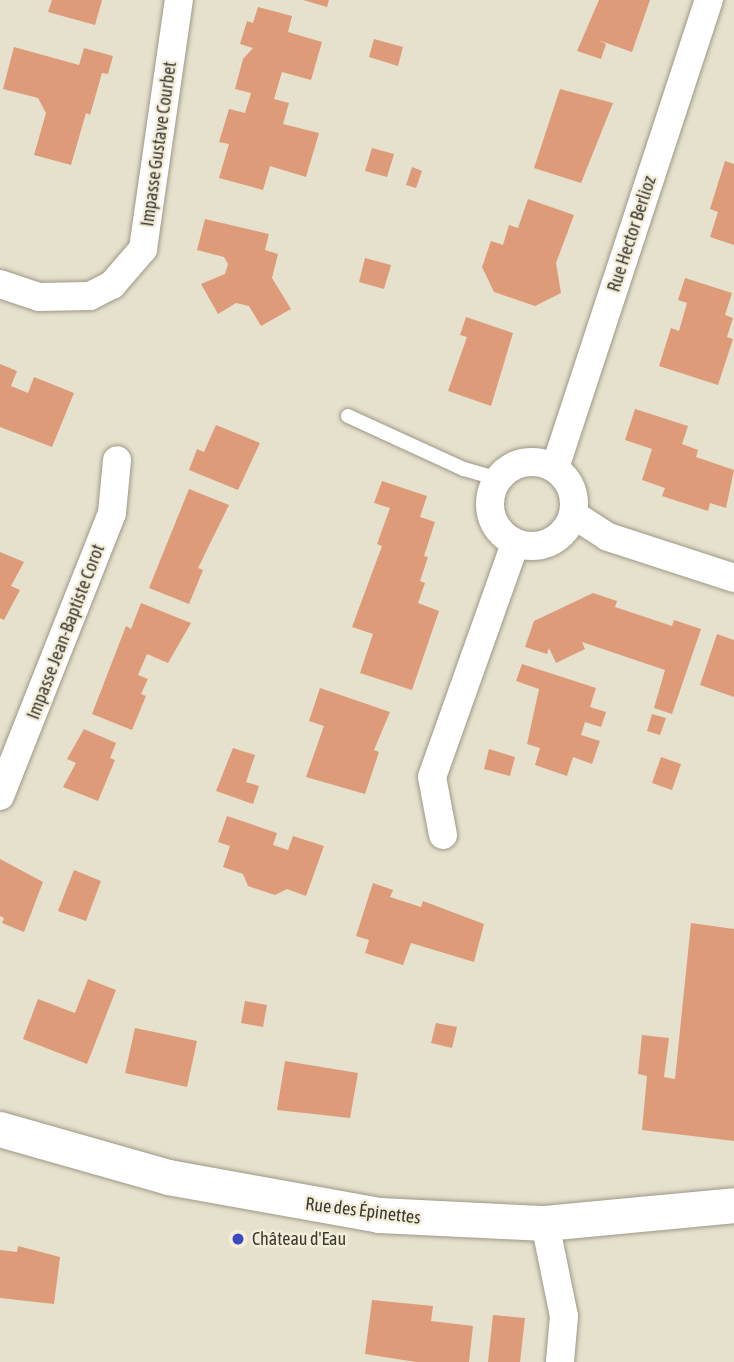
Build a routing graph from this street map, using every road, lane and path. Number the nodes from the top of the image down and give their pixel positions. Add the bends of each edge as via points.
1 (179, 0) edge
2 (709, 0) edge
3 (0, 285) edge
4 (348, 416) dead end
5 (117, 460) dead end
6 (555, 468) junction
7 (498, 478) junction
8 (574, 515) junction
9 (515, 544) junction
10 (734, 578) edge
11 (0, 796) edge
12 (443, 835) dead end
13 (0, 1129) edge
14 (734, 1205) edge
15 (545, 1223) junction
16 (560, 1362) edge

1 - 3 street, Impasse Gustave Courbet via 143,249 112,285 90,296 39,296
2 - 6 street, Rue Hector Berlioz
4 - 7 lane via 464,469
5 - 11 street, Impasse Jean-Baptiste Corot via 112,513
6 - 7 street via 531,461 507,469
6 - 8 street via 572,489
7 - 9 street via 492,489 491,515
8 - 9 street via 567,528 544,545
8 - 10 street via 608,537
9 - 12 street via 432,777
13 - 15 street, Rue des Épinettes via 168,1177 299,1204 379,1215
14 - 15 street, Rue des Épinettes
15 - 16 street via 564,1316

